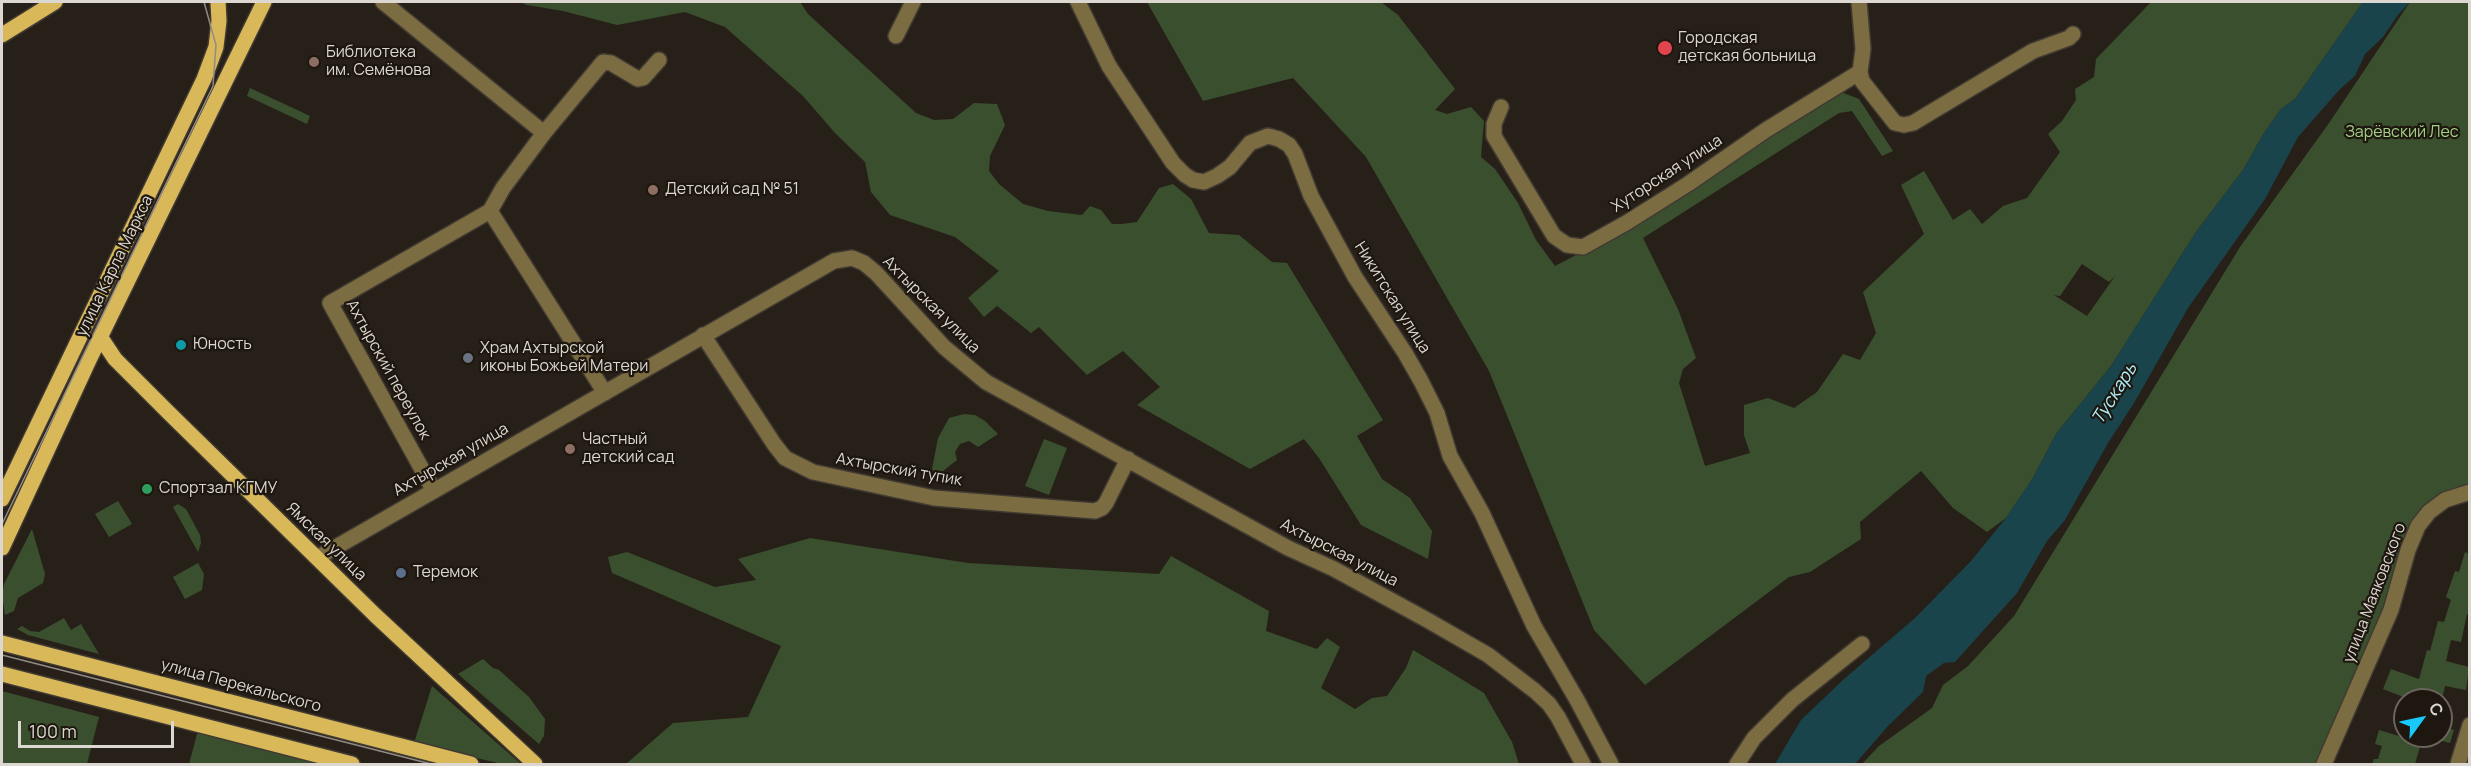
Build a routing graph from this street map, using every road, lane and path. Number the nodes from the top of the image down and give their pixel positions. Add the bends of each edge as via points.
1 (56, 2) edge
2 (218, 2) edge
3 (264, 2) edge
4 (383, 2) edge
5 (913, 2) edge
6 (1078, 2) edge
7 (1859, 2) edge
8 (2073, 34) dead end
9 (2, 36) edge
10 (896, 36) dead end
11 (659, 60) dead end
12 (1861, 76) junction
13 (1501, 107) dead end
14 (544, 133) junction
15 (490, 211) junction
16 (703, 335) junction
17 (101, 338) junction
18 (605, 393) junction
19 (1128, 459) junction
20 (434, 491) junction
21 (2469, 492) edge
22 (2, 499) edge
23 (2, 548) edge
24 (317, 558) junction
25 (2, 643) edge
26 (1862, 644) dead end
27 (2, 674) edge
28 (2469, 725) edge
29 (352, 765) edge
30 (471, 765) edge
31 (535, 765) edge
32 (1583, 765) edge
33 (1611, 765) edge
34 (1737, 765) edge
35 (2324, 765) edge
36 (2458, 765) edge

1 - 9 main road
2 - 22 main road, улица Карла Маркса via 216,47 204,79
3 - 17 main road, улица Карла Маркса
4 - 14 street
5 - 10 street
6 - 33 street, Никитская улица via 1109,66 1185,175 1204,182 1217,176 1250,143 1268,136 1289,145 1349,267 1405,352 1433,405 1450,456 1482,513 1534,626
7 - 12 street
8 - 12 street via 2033,51 1904,125 1895,123
11 - 14 street, Ахтырский переулок via 638,79 603,62
12 - 13 street, Хуторская улица via 1766,130 1626,224 1583,247 1567,245 1554,236 1494,136 1494,123
14 - 15 street, Ахтырский переулок
15 - 18 street
15 - 20 street, Ахтырский переулок via 330,303
16 - 18 street, Ахтырская улица
16 - 19 street, Ахтырская улица via 834,261 852,258 876,273 961,364 986,382
16 - 19 street, Ахтырский тупик via 774,444 786,458 813,472 934,498 1095,511 1106,503
17 - 23 main road, улица Карла Маркса
17 - 24 main road, Ямская улица via 115,359
18 - 20 street, Ахтырская улица
19 - 32 street, Ахтырская улица via 1488,655 1549,704
20 - 24 street, Ахтырская улица
21 - 35 street, улица Маяковского via 2445,500 2418,526 2391,610
24 - 31 main road, Ямская улица
25 - 30 main road, улица Перекальского
26 - 34 street via 1792,700 1754,738
27 - 29 main road
28 - 36 street

